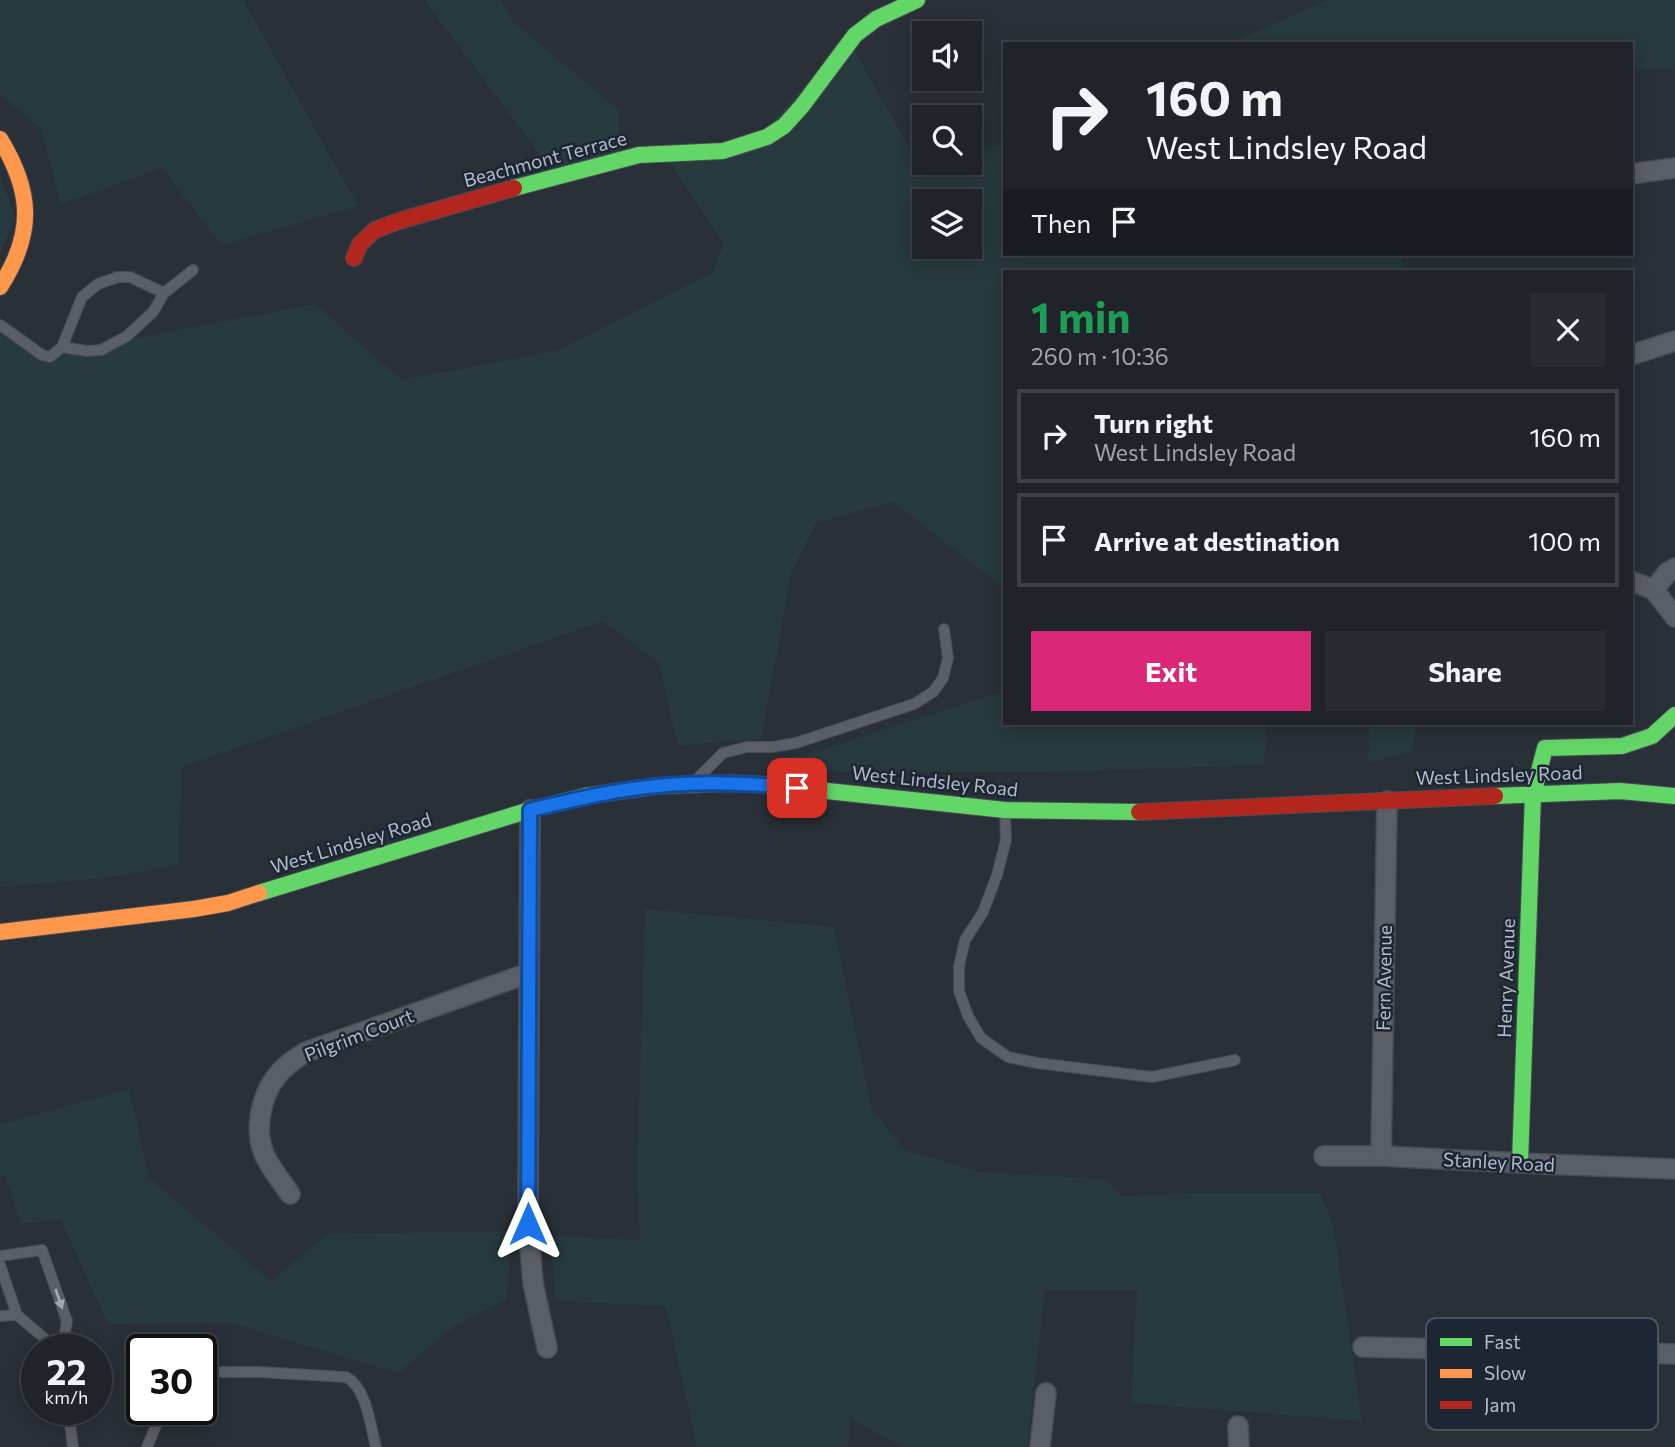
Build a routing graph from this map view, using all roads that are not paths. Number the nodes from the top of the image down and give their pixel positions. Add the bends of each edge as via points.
1 (917, 0) edge
2 (0, 139) edge
3 (1675, 168) edge
4 (1633, 174) edge
5 (354, 258) dead end
6 (193, 270) dead end
7 (0, 288) edge
8 (164, 293) junction
9 (0, 325) edge
10 (1675, 341) edge
11 (62, 347) junction
12 (1633, 354) edge
13 (1675, 568) edge
14 (1633, 582) edge
15 (1654, 590) junction
16 (1675, 617) edge
17 (944, 629) dead end
18 (1675, 715) edge
19 (693, 783) junction
20 (1533, 794) junction
21 (1675, 796) edge
22 (1387, 801) junction
23 (530, 810) junction
24 (1004, 810) junction
25 (0, 932) edge
26 (529, 973) junction
27 (1235, 1060) dead end
28 (1324, 1156) dead end
29 (1381, 1156) junction
30 (1520, 1163) junction
31 (1675, 1169) edge
32 (290, 1194) dead end
33 (0, 1256) edge
34 (0, 1265) edge
35 (17, 1315) junction
36 (0, 1316) edge
37 (41, 1334) edge
38 (64, 1334) edge
39 (1363, 1347) dead end
40 (547, 1348) dead end
41 (1426, 1348) edge
42 (217, 1372) edge
43 (1046, 1393) dead end
44 (70, 1425) edge
45 (156, 1425) edge
46 (1238, 1426) dead end
47 (73, 1447) edge
48 (147, 1447) edge
49 (376, 1447) edge
50 (1041, 1447) edge
51 (1239, 1447) edge

1 - 5 street, Beachmont Terrace via 876,19 855,35 802,106 767,137 723,151 639,155 414,216 375,230 360,244
2 - 7 street via 20,174 26,215 24,238
3 - 4 street
6 - 8 lane
8 - 11 lane via 127,336 101,350
8 - 11 lane via 130,277 98,284 82,297
9 - 11 lane via 42,355 50,357
10 - 12 street
13 - 15 street
14 - 15 street
15 - 16 street
17 - 19 lane via 948,657 943,678 933,692 914,704 796,743 723,753
18 - 20 street, Henry Avenue via 1652,736 1622,746 1545,748
19 - 23 street, West Lindsley Road via 621,790
19 - 24 street, West Lindsley Road via 771,785
20 - 21 street, West Lindsley Road
20 - 22 street, West Lindsley Road
20 - 30 street, Henry Avenue
22 - 24 street, West Lindsley Road via 1139,811
22 - 29 street, Fern Avenue
23 - 25 street, West Lindsley Road via 228,903
23 - 26 street
24 - 27 lane via 1006,841 997,875 983,912 965,940 959,966 959,991 981,1038 1008,1057 1152,1077
26 - 32 street, Pilgrim Court via 306,1052 285,1067 264,1100 259,1128 265,1156
26 - 40 street via 528,1224 533,1283
28 - 29 street, Stanley Road
29 - 30 street, Stanley Road
30 - 31 street, Stanley Road
33 -> 38 lane via 42,1250 67,1321
34 - 35 lane
35 - 36 lane
35 - 37 lane
39 - 41 street
42 - 49 lane via 346,1377 362,1395
43 - 50 street
44 - 47 lane
45 - 48 lane
46 - 51 street

